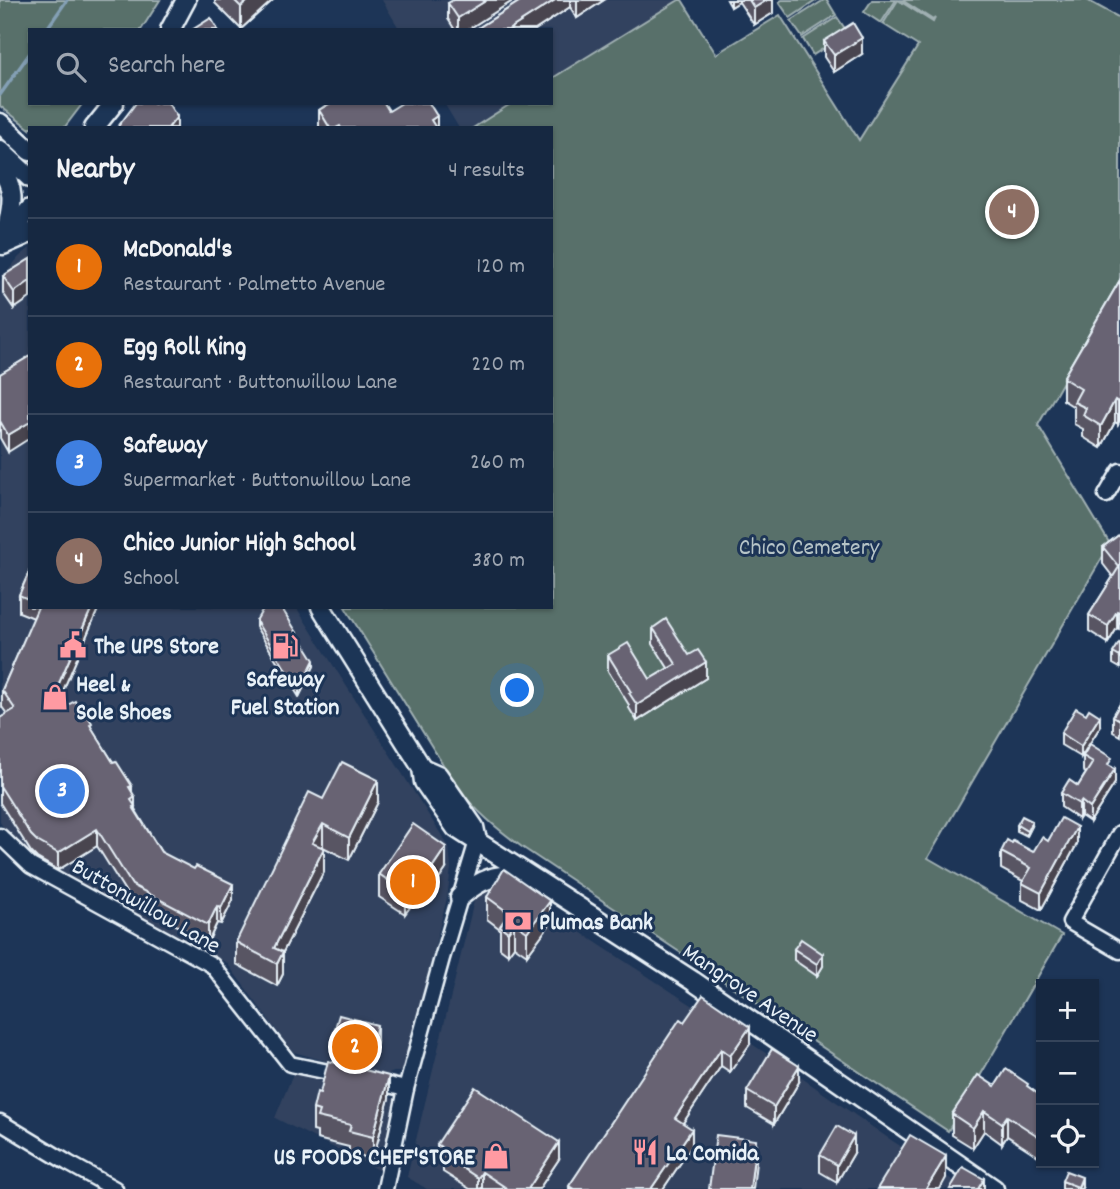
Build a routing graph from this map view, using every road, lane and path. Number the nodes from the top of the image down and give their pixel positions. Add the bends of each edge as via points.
1 (186, 0) edge
2 (171, 28) edge
3 (112, 105) edge
4 (0, 123) edge
5 (96, 126) edge
6 (27, 146) edge
7 (0, 150) edge
8 (0, 168) edge
9 (28, 176) edge
10 (28, 211) edge
11 (28, 234) edge
12 (2, 244) edge
13 (1120, 471) edge
14 (1106, 495) dead end
15 (322, 609) edge
16 (1120, 833) edge
17 (0, 836) edge
18 (477, 841) junction
19 (527, 873) junction
20 (460, 897) junction
21 (1120, 951) edge
22 (406, 1089) junction
23 (0, 1123) edge
24 (115, 1189) edge
25 (386, 1189) edge
26 (994, 1189) edge

1 - 2 street
3 - 5 street
4 - 6 street
7 - 9 street
8 - 12 street via 11,187
10 - 12 street
11 - 12 street
13 - 14 street
15 - 18 street via 422,768 438,775 474,827
16 - 21 street via 1070,922
17 - 22 street, Buttonwillow Lane via 31,866 212,965 290,1064
18 - 19 street, Mangrove Avenue
18 - 20 street
19 - 20 street via 489,878
19 - 26 street, Mangrove Avenue via 693,981
20 - 22 street
22 - 25 street
23 - 24 street

